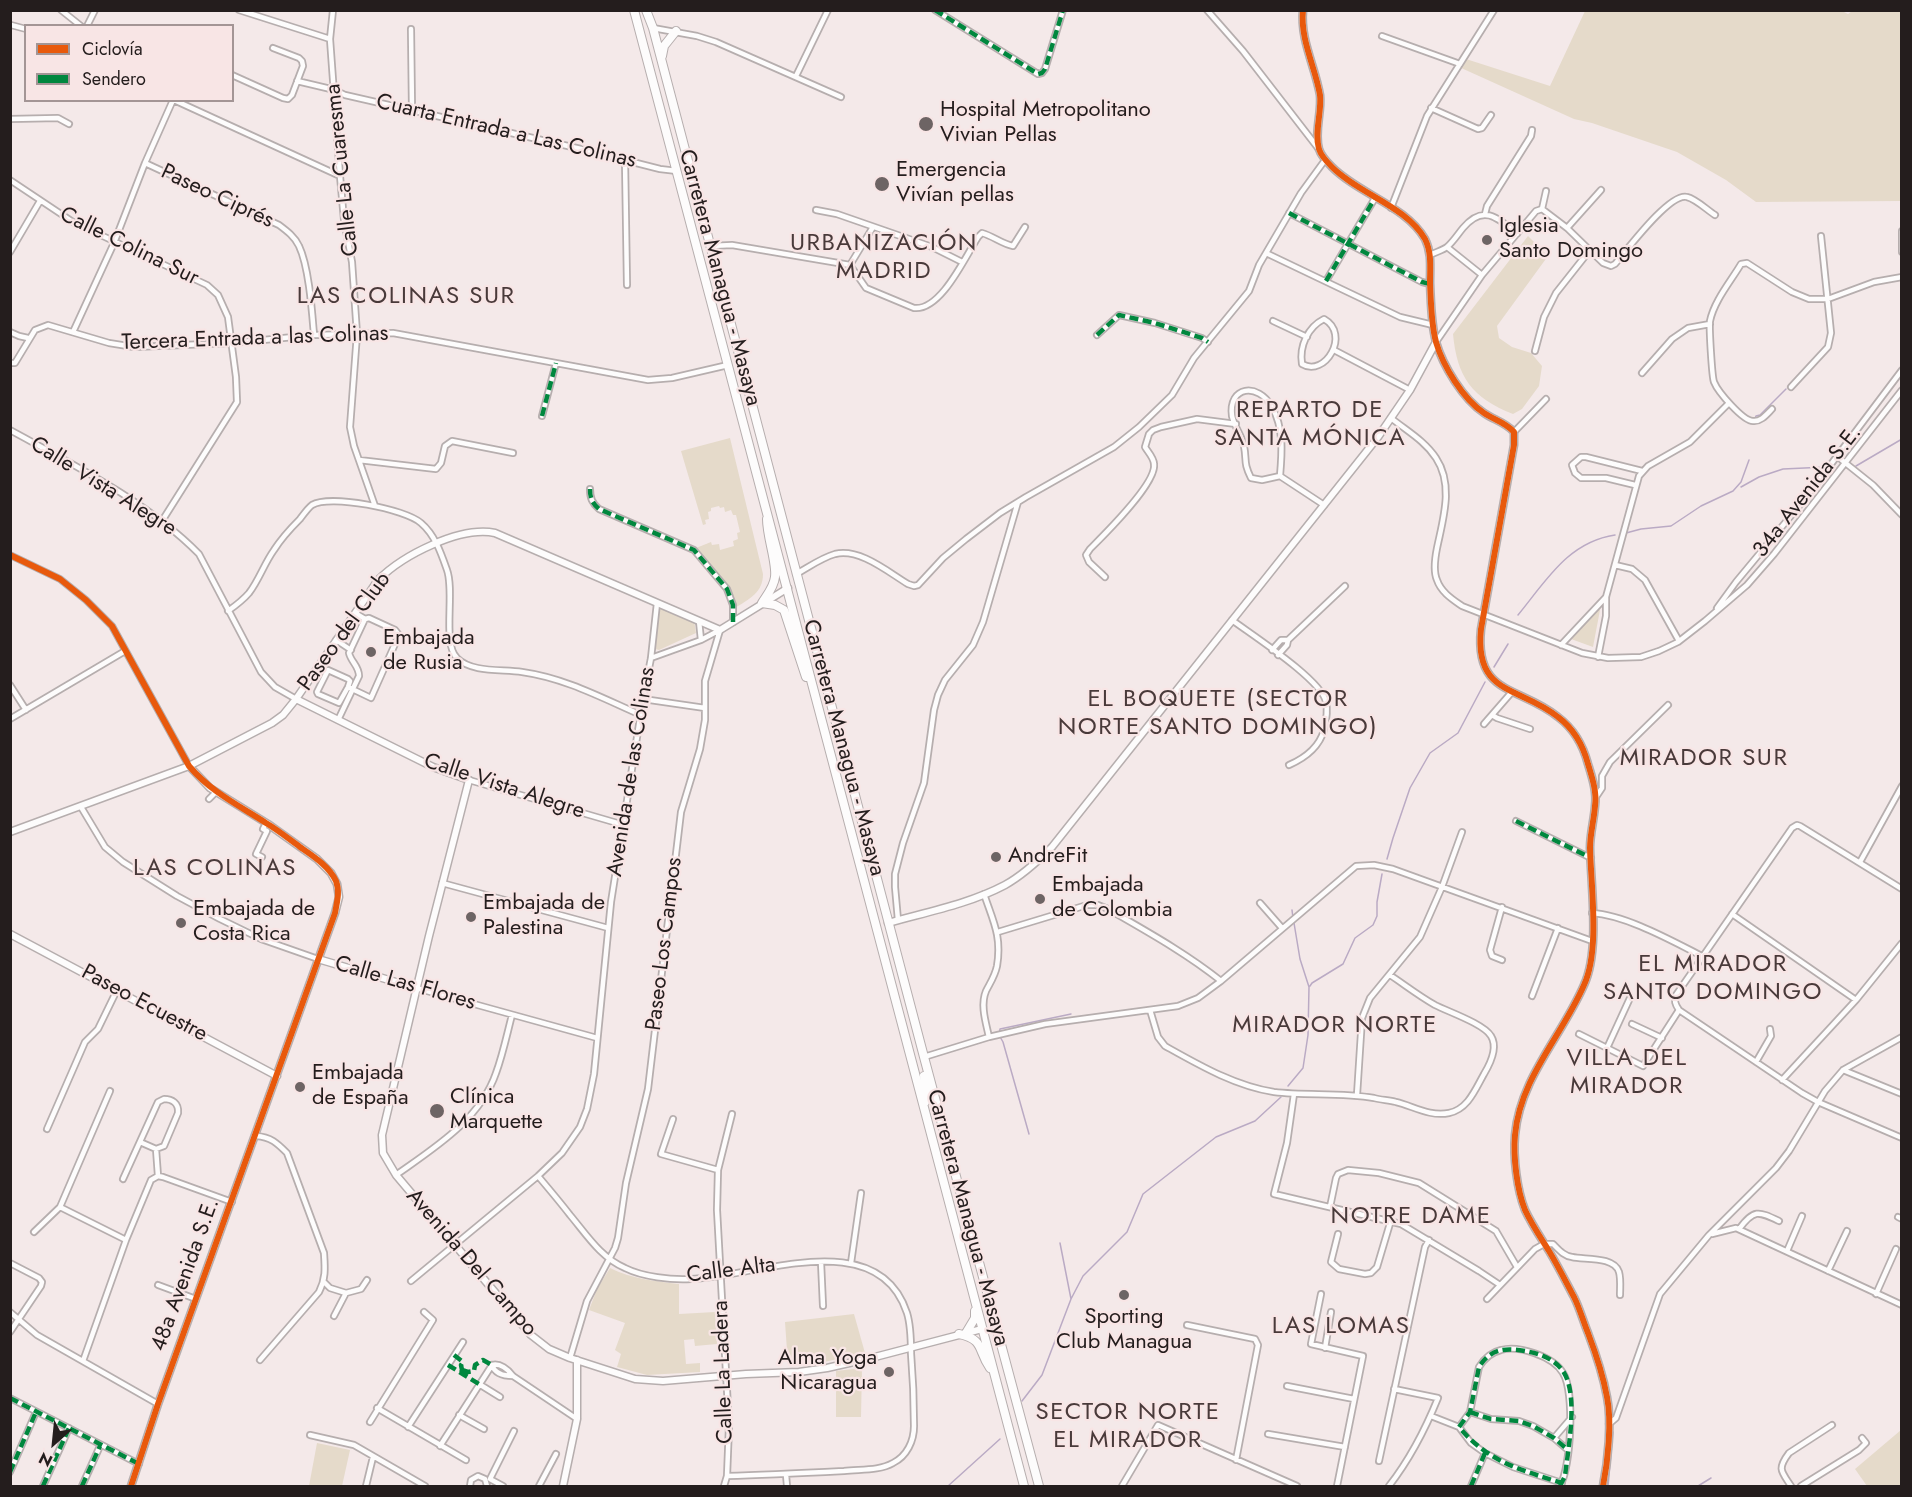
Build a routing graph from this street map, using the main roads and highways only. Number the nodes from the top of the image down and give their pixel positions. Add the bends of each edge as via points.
1 (636, 10) edge
2 (646, 10) edge
3 (653, 28) junction
4 (676, 32) road end
5 (662, 63) junction
6 (652, 75) junction
7 (767, 509) junction
8 (780, 514) junction
9 (788, 588) junction
10 (824, 675) junction
11 (813, 688) junction
12 (897, 1004) junction
13 (924, 1057) junction
14 (925, 1110) junction
15 (981, 1270) junction
16 (975, 1304) junction
17 (982, 1329) junction
18 (994, 1374) junction
19 (1012, 1385) junction
20 (1024, 1486) edge
21 (1039, 1486) edge

1 - 3 highway via 645,24
1 - 6 highway, Carretera Managua - Masaya
2 - 3 highway, Carretera Managua - Masaya
3 - 5 highway, Carretera Managua - Masaya
3 - 6 highway via 648,36
4 - 5 highway via 664,46
5 - 8 highway, Carretera Managua - Masaya
6 - 7 highway, Carretera Managua - Masaya
7 - 9 highway, Carretera Managua - Masaya
7 - 11 highway via 776,575 762,603 784,610
8 - 9 highway via 793,578
8 - 10 highway, Carretera Managua - Masaya
9 - 10 highway via 798,597 816,661
9 - 11 highway, Carretera Managua - Masaya
10 - 13 highway, Carretera Managua - Masaya
11 - 12 highway, Carretera Managua - Masaya
12 - 13 highway
12 - 14 highway, Carretera Managua - Masaya
13 - 14 highway via 921,1063 926,1084
13 - 15 highway, Carretera Managua - Masaya
14 - 16 highway, Carretera Managua - Masaya
15 - 17 highway via 989,1319
15 - 19 highway, Carretera Managua - Masaya
16 - 17 highway, Carretera Managua - Masaya
16 - 18 highway via 975,1318 962,1333 978,1343
17 - 18 highway, Carretera Managua - Masaya
17 - 19 highway via 994,1336 1004,1375
18 - 20 highway, Carretera Managua - Masaya
19 - 21 highway, Carretera Managua - Masaya

